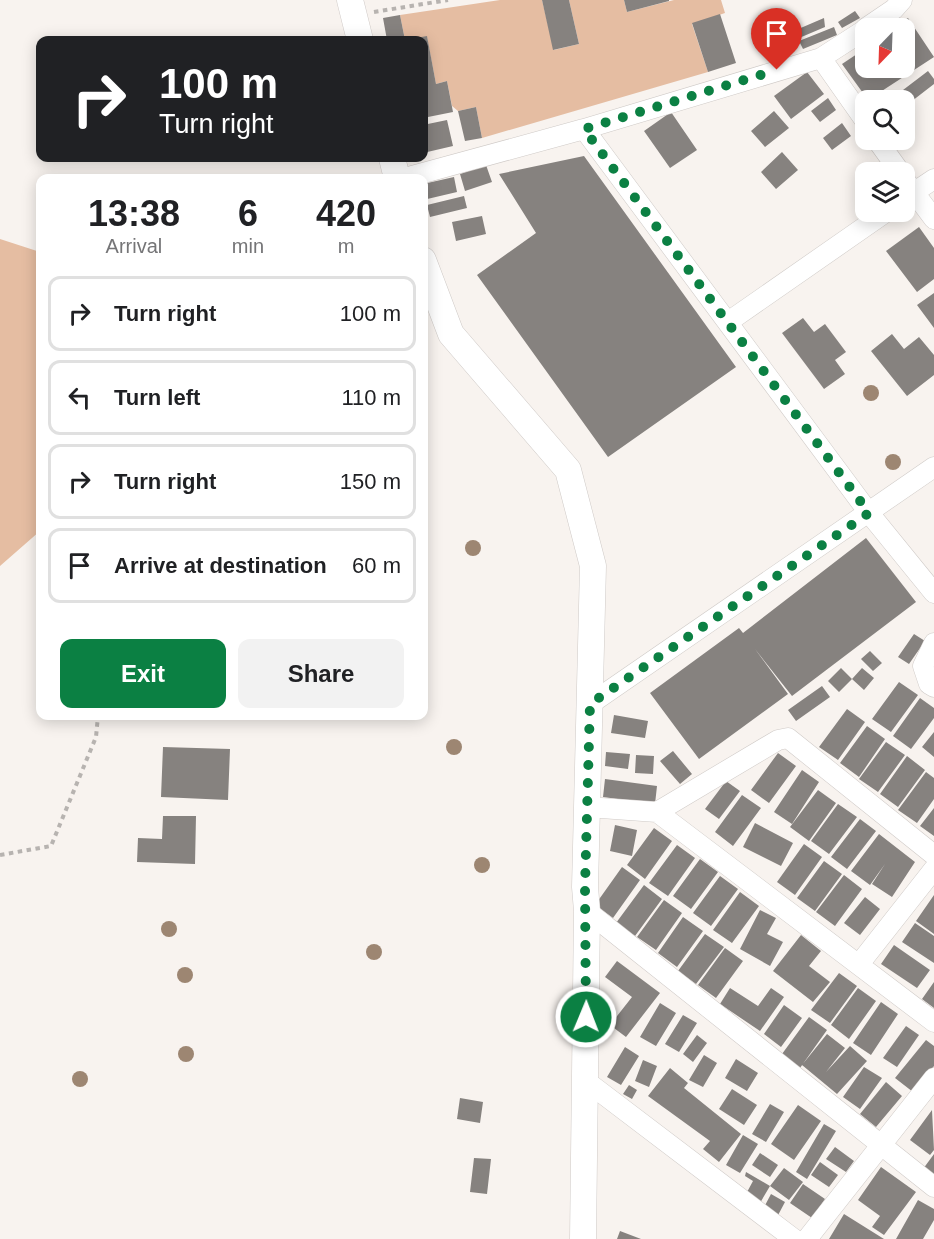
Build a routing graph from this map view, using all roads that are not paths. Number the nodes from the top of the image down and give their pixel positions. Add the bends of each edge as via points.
1 (902, 0) edge
2 (352, 7) edge
3 (881, 18) edge
4 (359, 36) edge
5 (855, 36) edge
6 (820, 58) junction
7 (855, 107) edge
8 (584, 129) junction
9 (420, 174) edge
10 (934, 179) edge
11 (915, 187) edge
12 (915, 198) edge
13 (934, 219) edge
14 (872, 222) edge
15 (428, 273) edge
16 (728, 322) junction
17 (934, 466) edge
18 (869, 513) junction
19 (934, 593) edge
20 (934, 644) edge
21 (934, 687) edge
22 (590, 704) junction
23 (587, 807) junction
24 (657, 812) junction
25 (934, 855) edge
26 (934, 869) edge
27 (587, 911) junction
28 (860, 963) junction
29 (934, 1022) edge
30 (934, 1078) edge
31 (586, 1081) junction
32 (881, 1145) junction
33 (934, 1187) edge
34 (583, 1239) edge
35 (794, 1239) edge
36 (807, 1239) edge

1 - 3 street
2 - 4 street
5 - 6 street
6 - 7 street
6 - 8 street
8 - 9 street
8 - 16 street
10 - 11 street
12 - 13 street
14 - 16 street
15 - 22 street via 451,333 568,470 592,566
16 - 18 street
17 - 18 street
18 - 19 street
18 - 22 street
20 - 21 street via 923,666 929,684
22 - 23 street
23 - 24 street
23 - 27 street
24 - 25 street via 778,740 788,738
24 - 28 street
26 - 28 street
27 - 31 street
27 - 32 street
28 - 29 street
30 - 32 street
31 - 34 street
31 - 35 street
32 - 33 street
32 - 36 street

